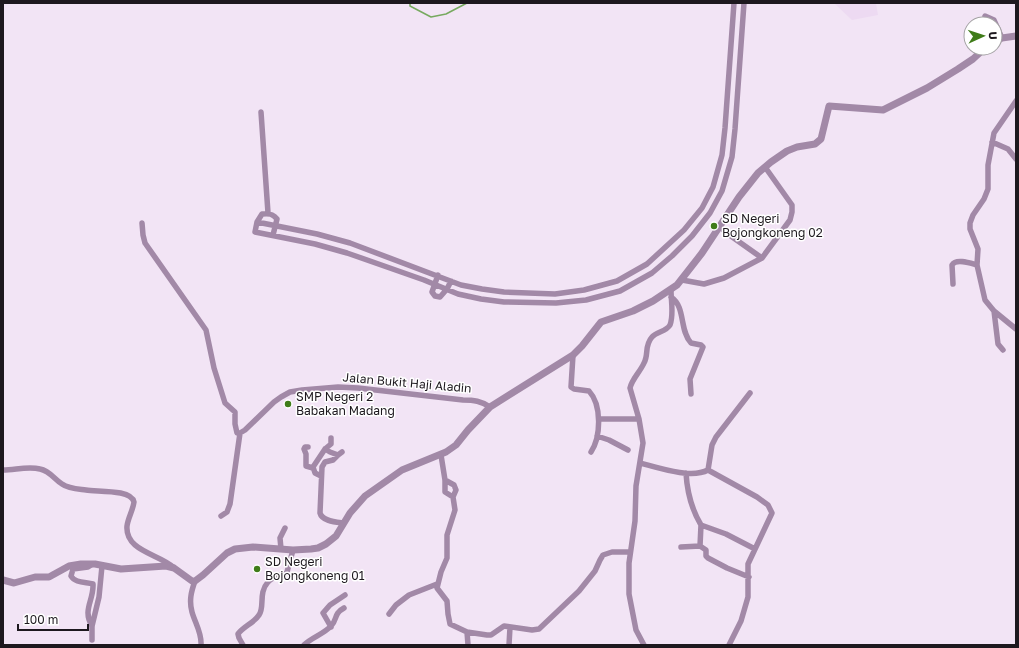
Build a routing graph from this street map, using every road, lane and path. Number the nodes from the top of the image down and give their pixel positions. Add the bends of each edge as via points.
1 (734, 3) edge
2 (744, 3) edge
3 (1016, 36) edge
4 (1003, 38) edge
5 (976, 56) edge
6 (1016, 101) edge
7 (261, 112) dead end
8 (992, 142) junction
9 (1016, 159) edge
10 (765, 167) junction
11 (268, 213) junction
12 (257, 222) junction
13 (142, 223) dead end
14 (276, 225) junction
15 (720, 227) junction
16 (273, 235) junction
17 (762, 258) junction
18 (977, 265) junction
19 (438, 275) junction
20 (451, 280) junction
21 (682, 280) junction
22 (435, 284) junction
23 (953, 284) dead end
24 (447, 289) junction
25 (671, 294) junction
26 (994, 311) junction
27 (1016, 329) edge
28 (1003, 350) dead end
29 (573, 355) junction
30 (750, 393) dead end
31 (691, 394) dead end
32 (490, 407) junction
33 (599, 419) junction
34 (639, 419) junction
35 (240, 433) junction
36 (597, 436) junction
37 (331, 438) dead end
38 (308, 447) dead end
39 (325, 449) junction
40 (628, 450) dead end
41 (591, 452) dead end
42 (441, 456) junction
43 (640, 463) junction
44 (313, 468) junction
45 (3, 470) edge
46 (708, 470) junction
47 (686, 473) junction
48 (321, 476) junction
49 (445, 480) junction
50 (453, 497) junction
51 (221, 516) dead end
52 (343, 523) junction
53 (701, 525) junction
54 (285, 528) dead end
55 (700, 546) junction
56 (680, 547) dead end
57 (755, 549) junction
58 (281, 550) junction
59 (293, 550) junction
60 (630, 552) junction
61 (92, 564) junction
62 (102, 566) junction
63 (174, 568) junction
64 (748, 577) junction
65 (3, 580) edge
66 (195, 581) junction
67 (437, 584) junction
68 (345, 596) dead end
69 (344, 608) dead end
70 (389, 614) dead end
71 (92, 626) junction
72 (331, 627) junction
73 (510, 627) junction
74 (467, 632) junction
75 (92, 640) dead end
76 (201, 645) edge
77 (243, 645) edge
78 (304, 645) edge
79 (468, 645) edge
80 (509, 645) edge
81 (644, 645) edge
82 (729, 645) edge

1 - 20 street via 722,155 713,187 702,208 684,230 647,264 617,281 584,290 555,294 504,292 461,285
2 - 24 street via 732,157 722,191 710,213 672,256 652,273 620,290 586,300 556,303 504,302 458,294
3 - 4 street
5 - 10 street via 927,88 883,110 829,106 823,134 818,142 791,149
6 - 8 street via 997,127
7 - 11 street
8 - 9 street via 1008,150
8 - 18 street via 987,177 988,189 970,222 978,249
10 - 15 street via 747,186
10 - 17 street via 792,205 792,212 790,220
11 - 12 street via 262,214
11 - 14 street via 277,219
12 - 14 street
12 - 16 street via 254,232
13 - 35 street via 145,243 206,330 225,403 235,412 236,430
14 - 16 street
14 - 19 street via 350,243
15 - 17 street
15 - 21 street
16 - 22 street via 347,253
17 - 21 street via 724,278 704,284
18 - 23 street via 955,261 952,265
18 - 26 street via 985,300
19 - 20 street
19 - 22 street
20 - 24 street
21 - 25 street
22 - 24 street
22 - 24 street via 432,292 435,296 440,297
25 - 29 street via 634,311 601,322
25 - 31 street via 680,310 687,338 691,343 704,347 690,378
25 - 34 street via 670,323 650,340 644,364 630,388
26 - 27 street
26 - 28 street via 998,344
29 - 32 street
29 - 33 street via 571,388 587,390 593,395
30 - 46 street via 716,437
32 - 35 street, Jalan Bukit Haji Aladin via 476,400 358,388 323,388 290,392
32 - 42 street via 456,445
33 - 34 street
33 - 36 street
34 - 43 street via 643,443
35 - 51 street via 230,504
36 - 40 street
36 - 41 street
37 - 39 street via 332,442
38 - 44 street via 304,449 306,466
39 - 44 street
39 - 48 street via 340,453 323,465
42 - 49 street
42 - 52 street via 402,470 378,486 357,504
43 - 47 street
43 - 60 street
44 - 48 street
45 - 63 street via 39,469 70,488 130,496 134,502 127,527 131,543 168,562
46 - 47 street
46 - 57 street via 768,505 772,513
47 - 53 street via 687,485
48 - 52 street via 320,515 325,519
49 - 50 street via 446,494
49 - 50 street via 455,487 456,493
50 - 67 street via 454,510 447,535 447,558
52 - 59 street via 336,536 322,547
53 - 55 street
53 - 57 street
54 - 58 street via 280,538
55 - 56 street
55 - 64 street via 706,550 708,558
57 - 64 street via 748,564
58 - 59 street
58 - 66 street via 253,547 231,551
59 - 77 street via 287,572 271,579 264,588 260,614 238,634
60 - 73 street via 612,552 603,556 579,591 539,629
60 - 81 street via 630,601 636,630
61 - 62 street
61 - 65 street via 69,566 49,577 34,577 14,583
61 - 71 street via 73,570 71,576 76,580 93,584 87,614
62 - 63 street
62 - 71 street via 99,597
63 - 66 street via 189,580
64 - 82 street via 749,594 746,606
66 - 76 street via 190,604
67 - 70 street via 409,595
67 - 74 street via 438,590 448,601 450,624
68 - 72 street via 330,605 323,613
69 - 72 street via 337,614
71 - 75 street
72 - 78 street
73 - 74 street via 504,626 490,635
73 - 80 street
74 - 79 street

